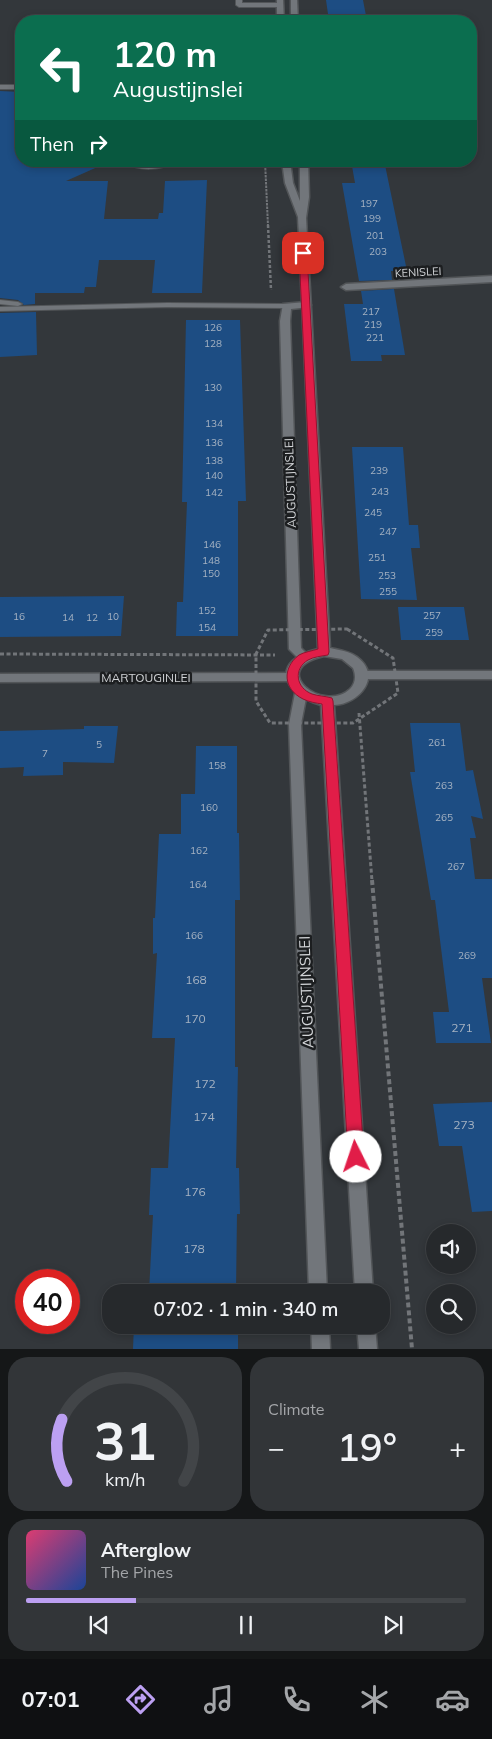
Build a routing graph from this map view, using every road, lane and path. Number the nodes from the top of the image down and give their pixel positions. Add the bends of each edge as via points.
1 (240, 0) edge
2 (294, 0) edge
3 (280, 2) edge
4 (281, 15) edge
5 (295, 15) edge
6 (0, 86) edge
7 (15, 87) edge
8 (265, 167) edge
9 (287, 167) edge
10 (304, 167) edge
11 (302, 218) junction
12 (492, 279) edge
13 (346, 287) dead end
14 (0, 302) edge
15 (306, 305) junction
16 (286, 306) junction
17 (34, 308) junction
18 (0, 310) edge
19 (294, 630) junction
20 (322, 630) junction
21 (324, 652) junction
22 (0, 654) edge
23 (256, 654) junction
24 (275, 655) dead end
25 (304, 657) junction
26 (492, 674) edge
27 (362, 675) junction
28 (396, 675) junction
29 (256, 677) junction
30 (291, 677) junction
31 (0, 678) edge
32 (301, 693) junction
33 (328, 701) junction
34 (359, 713) dead end
35 (360, 720) junction
36 (295, 724) junction
37 (329, 724) junction
38 (318, 1284) edge
39 (364, 1284) edge
40 (320, 1334) edge
41 (367, 1334) edge
42 (321, 1349) edge
43 (368, 1349) edge
44 (412, 1349) edge

1 - 3 lane via 240,5
2 - 5 street
3 - 4 street
6 - 7 lane
8 - 16 path via 270,288
9 - 11 street, AUGUSTIJNSLEI
10 - 11 street, AUGUSTIJNSLEI
11 - 15 street, AUGUSTIJNSLEI
12 - 13 street, KENISLEI
14 - 17 lane
15 - 16 street
15 - 20 street, AUGUSTIJNSLEI
16 - 17 lane
16 - 19 street, AUGUSTIJNSLEI
17 - 18 lane
19 - 20 path
19 - 23 path via 268,630
19 - 25 street, AUGUSTIJNSLEI via 295,649
20 - 21 street, AUGUSTIJNSLEI
20 - 28 path via 347,629 393,658
21 - 25 street
21 - 27 street via 345,656 360,667
22 - 23 path
23 - 24 path
23 - 29 path
25 - 30 street via 293,669
26 - 28 street
27 - 28 street
27 - 33 street via 361,685 354,694
28 - 35 path via 398,693
29 - 30 street, MARTOUGINLEI
29 - 31 street, MARTOUGINLEI
29 - 36 path via 256,701 270,723
30 - 32 street
32 - 33 street
32 - 36 street, AUGUSTIJNSLEI
33 - 37 street
34 - 35 path
35 - 37 path
35 - 44 path
36 - 37 path
36 - 38 street, AUGUSTIJNSLEI
37 - 39 street
40 - 42 street
41 - 43 street

